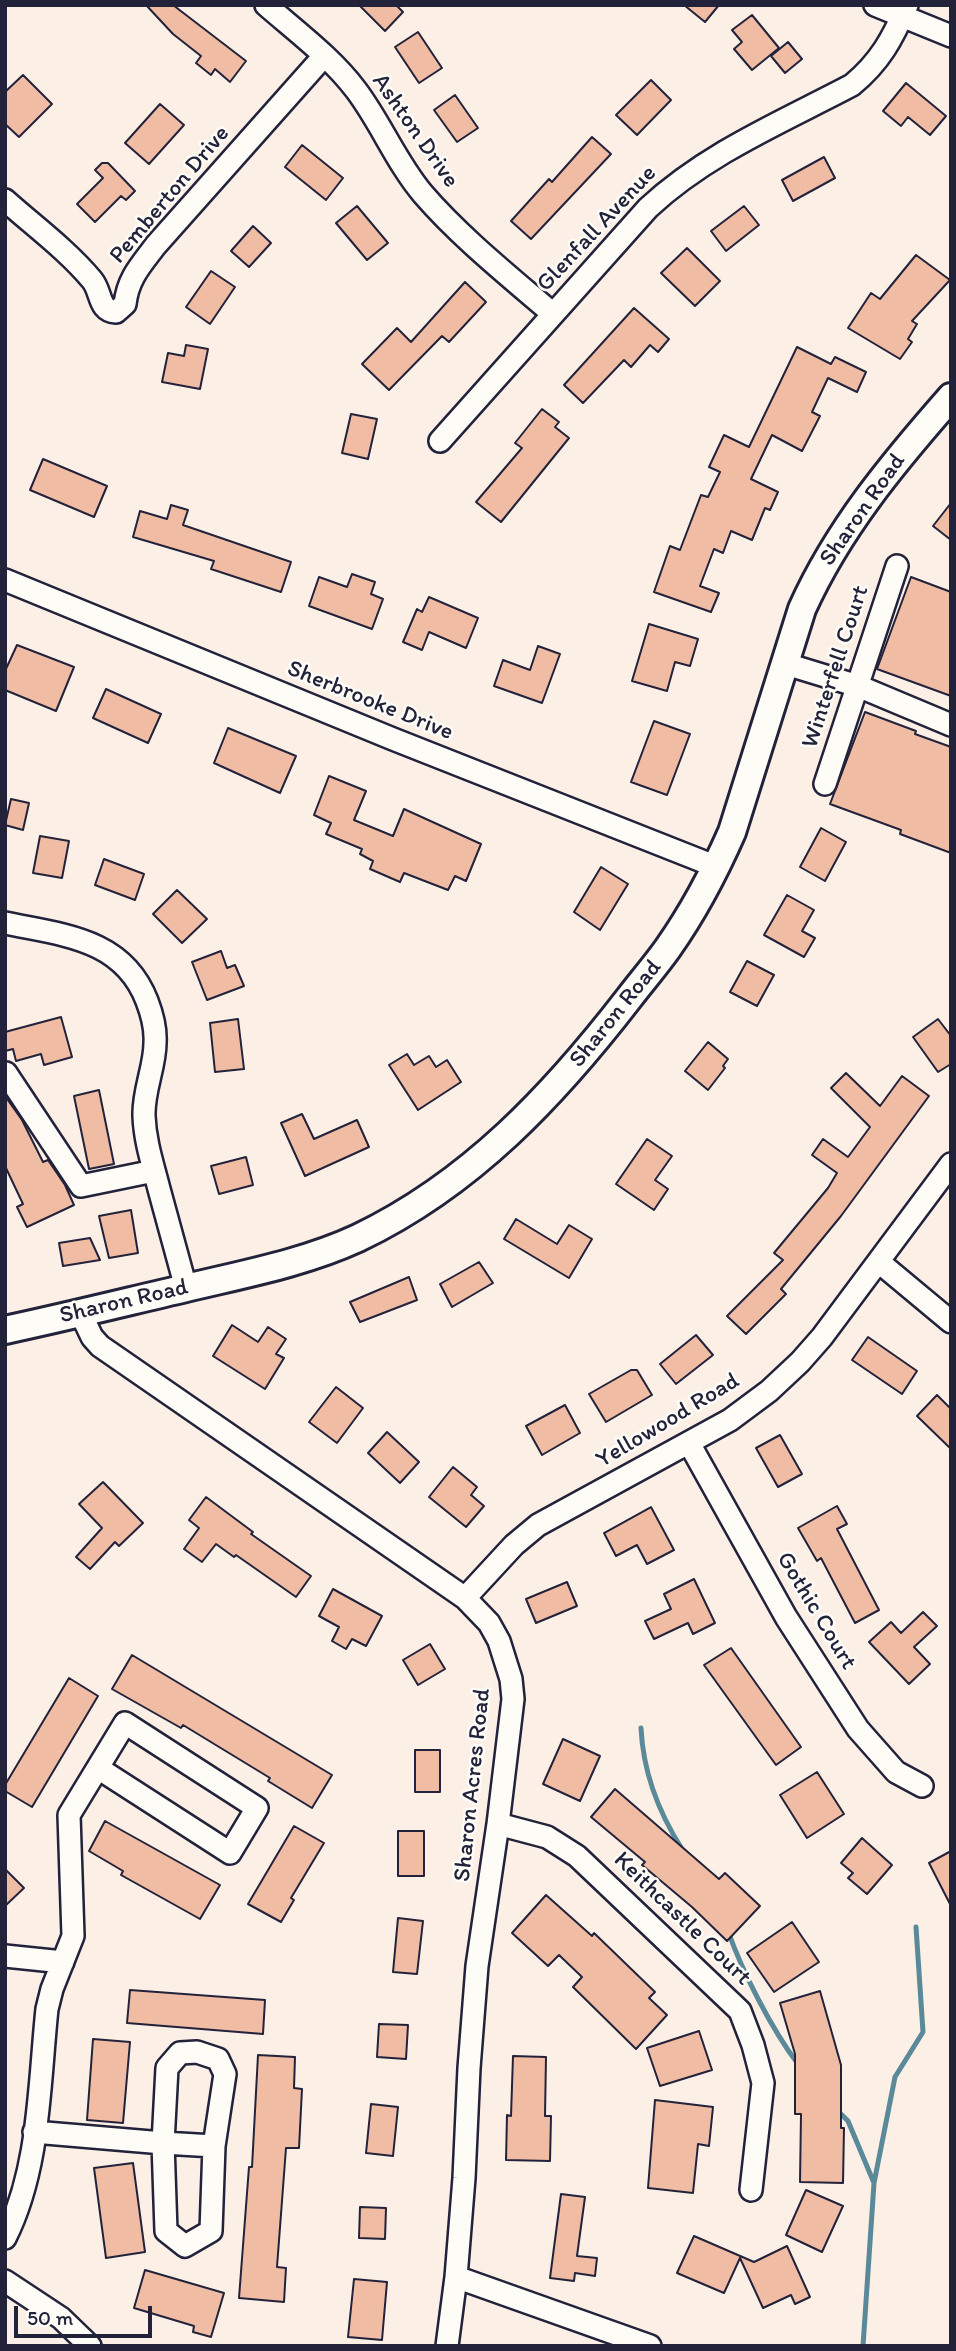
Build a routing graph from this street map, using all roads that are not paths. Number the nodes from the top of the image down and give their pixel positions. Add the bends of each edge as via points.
1 (266, 5) edge
2 (875, 5) edge
3 (904, 11) edge
4 (951, 36) edge
5 (324, 56) junction
6 (5, 200) edge
7 (553, 314) junction
8 (951, 397) edge
9 (440, 441) dead end
10 (897, 566) dead end
11 (5, 580) edge
12 (786, 664) junction
13 (858, 686) junction
14 (951, 725) edge
15 (825, 784) dead end
16 (717, 867) junction
17 (5, 923) edge
18 (6, 1073) edge
19 (951, 1164) edge
20 (154, 1171) junction
21 (879, 1262) junction
22 (186, 1288) junction
23 (80, 1314) junction
24 (951, 1321) edge
25 (5, 1330) edge
26 (689, 1443) junction
27 (465, 1598) junction
28 (98, 1768) junction
29 (922, 1786) dead end
30 (498, 1824) junction
31 (5, 1956) edge
32 (62, 1962) junction
33 (34, 2132) junction
34 (163, 2143) junction
35 (214, 2146) junction
36 (751, 2190) dead end
37 (5, 2238) edge
38 (456, 2277) junction
39 (5, 2281) edge
40 (90, 2346) edge
41 (447, 2346) edge
42 (650, 2346) edge

1 - 5 street, Ashton Drive
2 - 3 street
3 - 4 street
3 - 7 street, Glenfall Avenue via 871,70 852,85 707,161 675,183
5 - 6 street, Pemberton Drive via 156,245 127,288 125,304 116,312 102,306 96,285
5 - 7 street, Ashton Drive via 359,94 405,172 424,195
7 - 9 street, Glenfall Avenue
8 - 12 main road, Sharon Road via 846,528 810,591
10 - 13 street, Winterfell Court
11 - 16 street, Sherbrooke Drive
12 - 13 street
12 - 16 main road, Sharon Road
13 - 14 street
13 - 15 street, Winterfell Court
16 - 22 main road, Sharon Road via 667,950 606,1028 542,1102 462,1175 429,1199 357,1238 272,1268
17 - 20 street via 98,946 130,971 143,990 155,1038 144,1115
18 - 20 street via 81,1186
19 - 21 street, Yellowood Road
20 - 22 street
21 - 24 street
21 - 26 street, Yellowood Road via 800,1362 740,1413
22 - 23 main road, Sharon Road
23 - 25 main road, Sharon Road
23 - 27 street, Sharon Acres Road via 100,1346
26 - 27 street, Yellowood Road via 538,1525
26 - 29 street, Gothic Court via 786,1617 858,1730 896,1772
27 - 30 street, Sharon Acres Road via 489,1623 507,1659 511,1679 513,1699
28 - 28 street via 125,1723 257,1808 230,1853
28 - 32 street via 69,1815 73,1936
30 - 36 street, Keithcastle Court via 547,1837 577,1856 740,2011 763,2083
30 - 38 street, Sharon Acres Road via 477,1966
31 - 32 street
32 - 33 street via 47,2008
33 - 34 street
33 - 37 street via 21,2199
34 - 35 street
34 - 35 street via 167,2068 180,2053 197,2052 218,2059 225,2074
34 - 35 street via 166,2231 186,2245 211,2231
38 - 41 street, Sharon Acres Road
38 - 42 street
39 - 40 street via 61,2318

